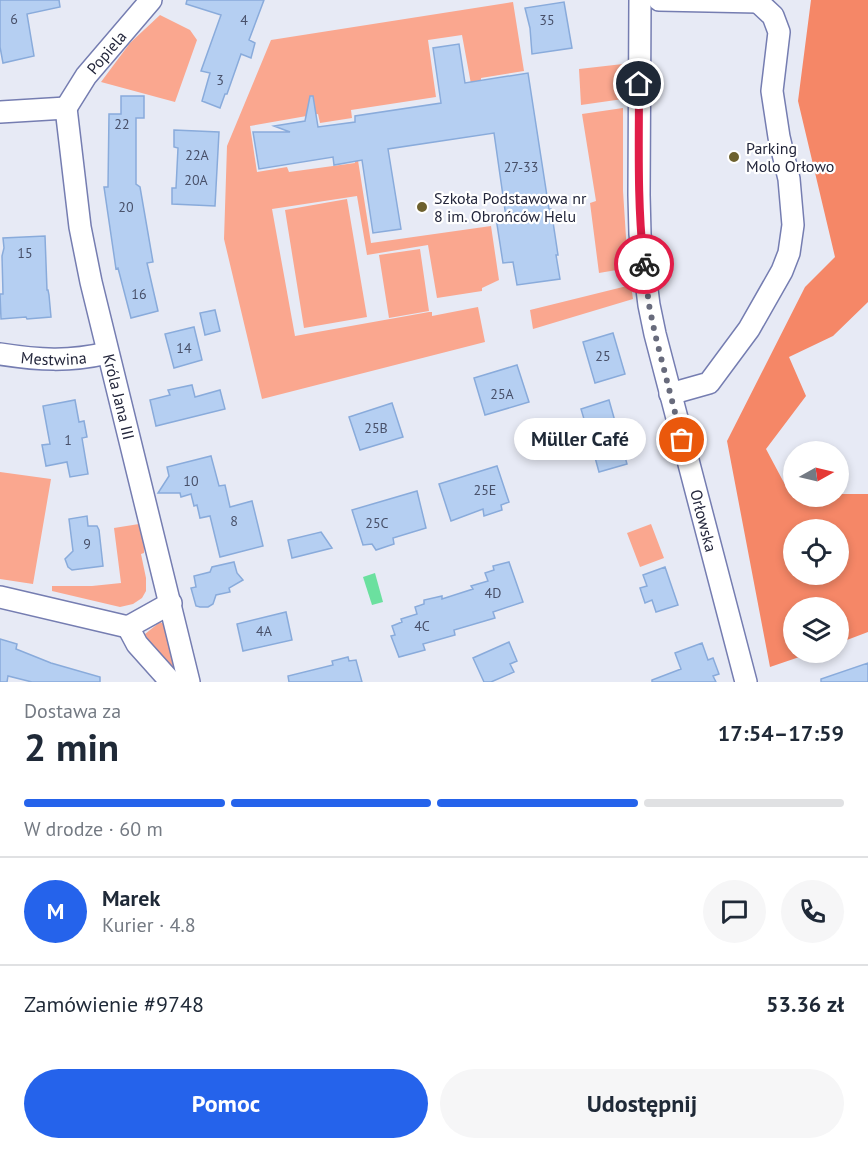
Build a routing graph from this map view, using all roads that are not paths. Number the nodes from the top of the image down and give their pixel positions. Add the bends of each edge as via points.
1 (151, 0) edge
2 (641, 0) edge
3 (659, 0) edge
4 (758, 1) edge
5 (66, 108) junction
6 (0, 112) edge
7 (107, 353) junction
8 (0, 354) edge
9 (670, 394) junction
10 (0, 597) edge
11 (171, 603) junction
12 (128, 627) junction
13 (171, 682) edge
14 (189, 682) edge
15 (746, 682) edge

1 - 5 street, Popiela via 86,76
2 - 9 street, Orłowska via 640,234 649,305
3 - 4 street
4 - 9 street via 773,16 779,32 772,91 789,179 793,225 789,253 749,329 709,383
5 - 6 street
5 - 7 street, Króla Jana III via 80,227
7 - 8 street, Mestwina via 61,360
7 - 11 street, Króla Jana III
9 - 15 street, Orłowska
10 - 12 street
11 - 12 street
11 - 14 street, Króla Jana III
12 - 13 street via 137,644

